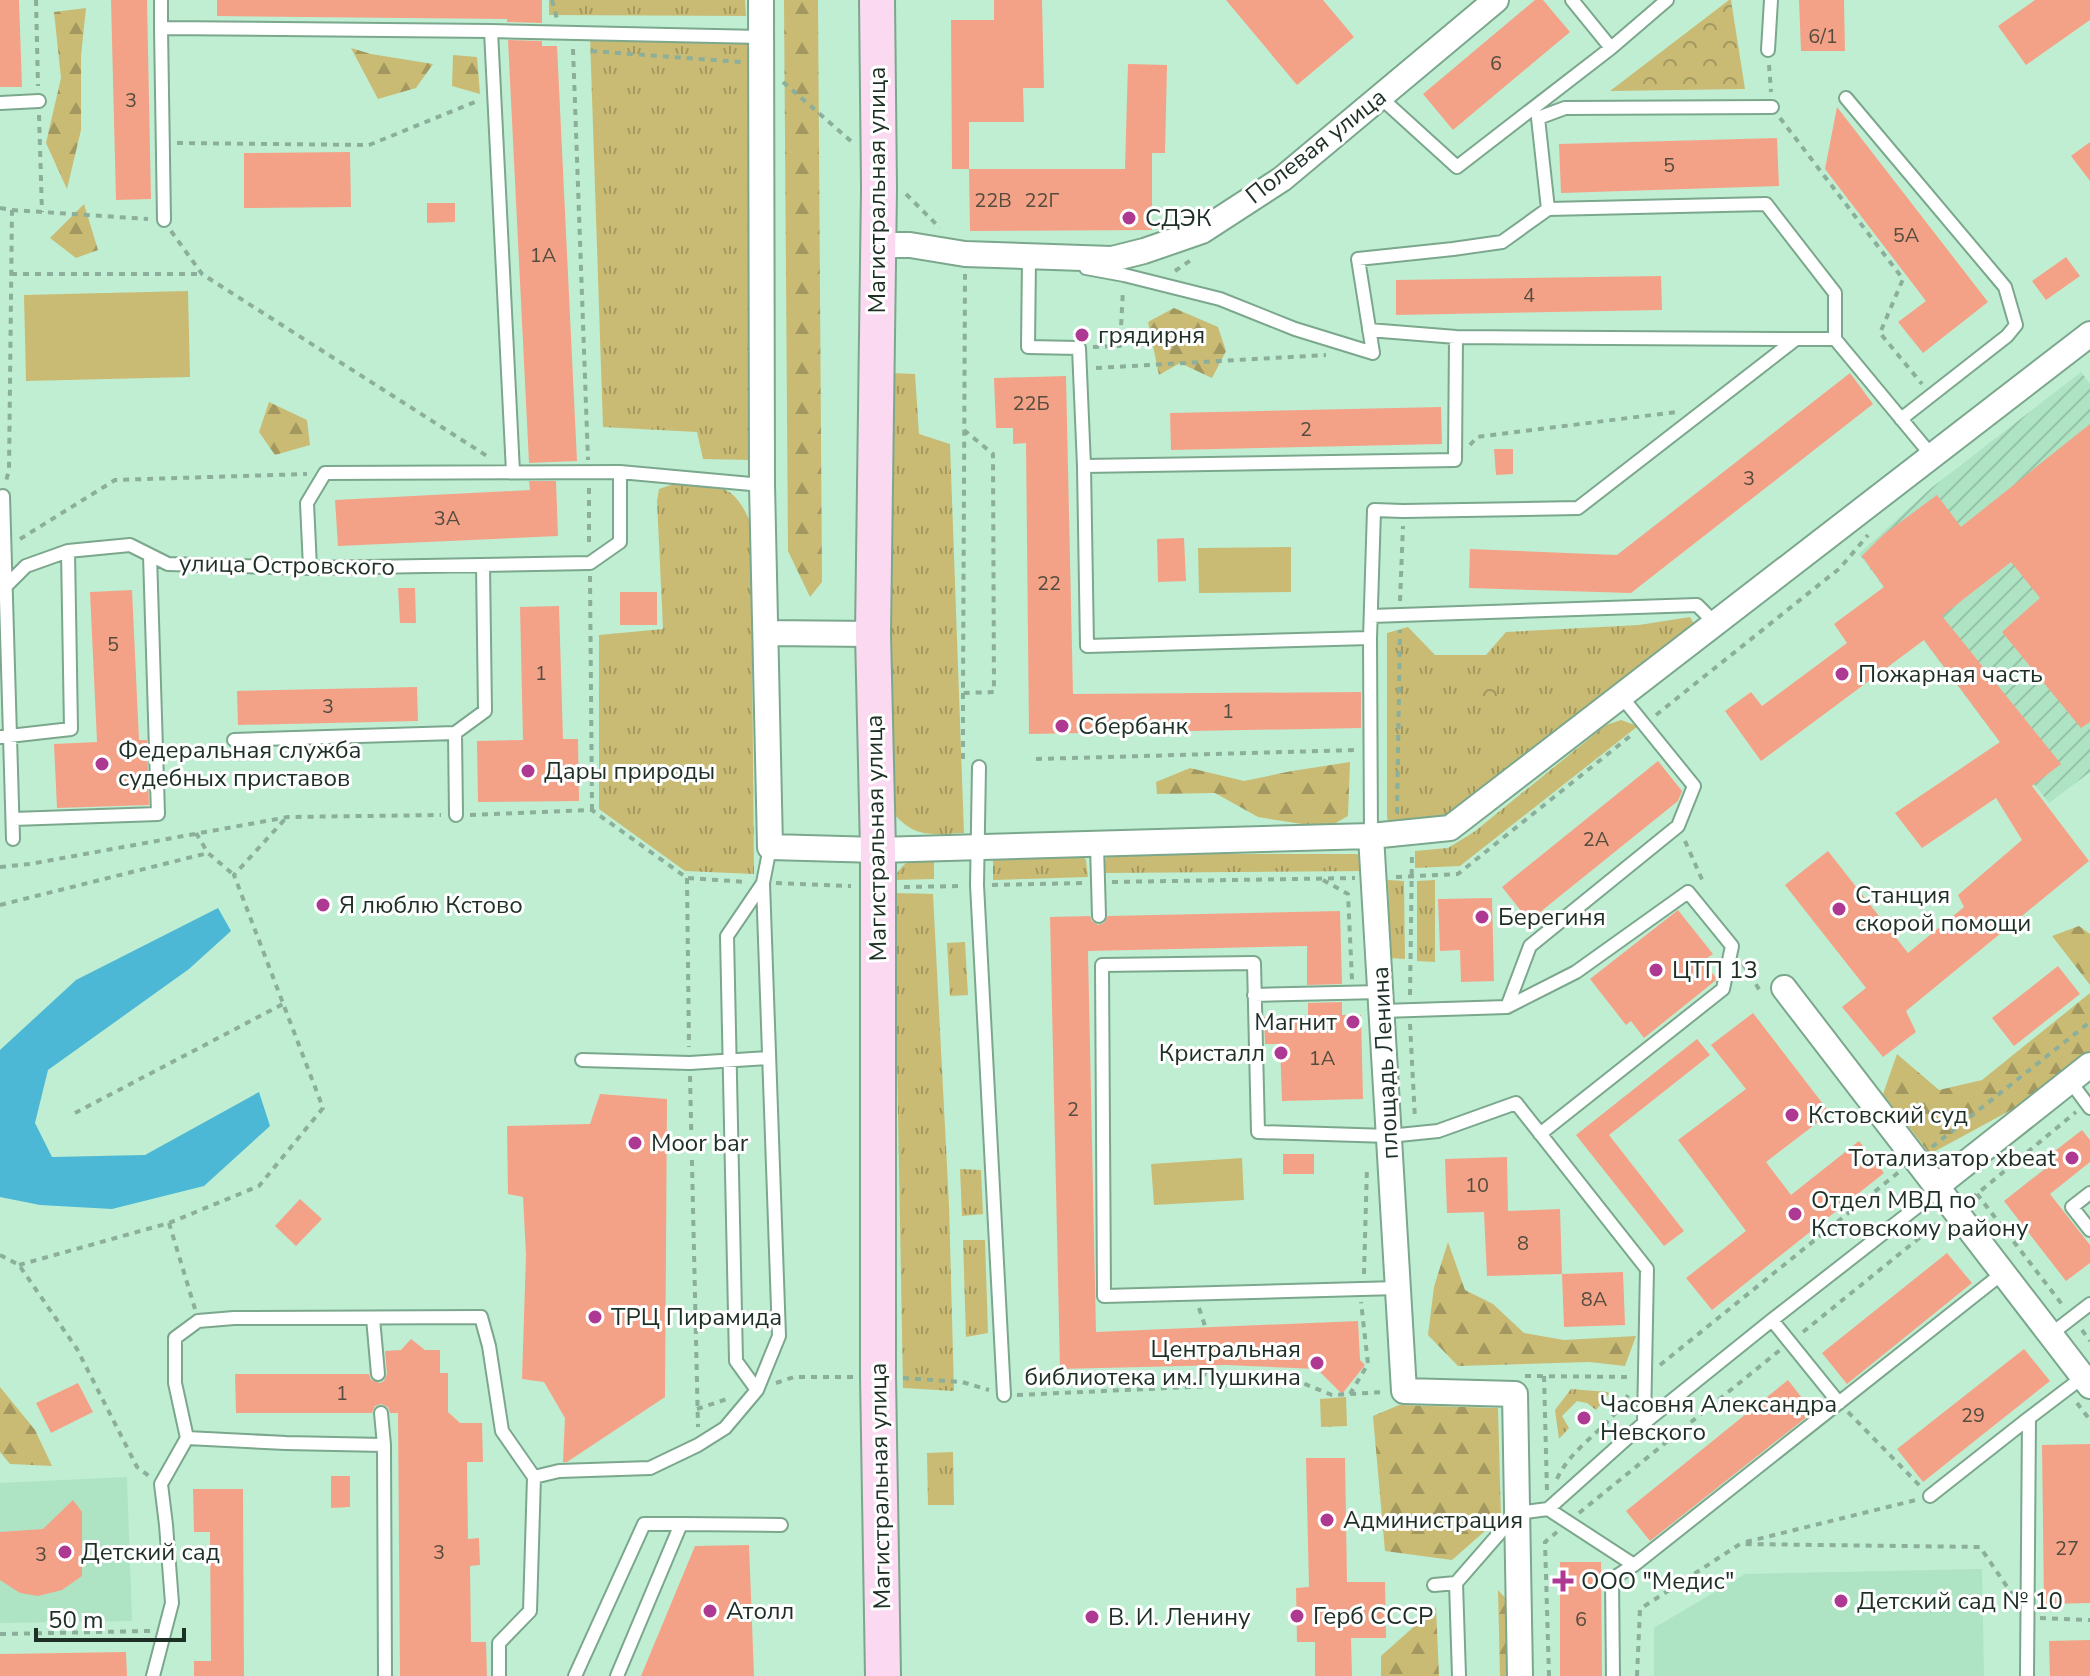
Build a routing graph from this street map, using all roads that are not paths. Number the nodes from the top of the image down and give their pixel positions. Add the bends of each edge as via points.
1 (161, 0) edge
2 (761, 0) edge
3 (877, 0) edge
4 (1496, 0) edge
5 (1572, 0) edge
6 (1667, 0) edge
7 (1771, 0) edge
8 (161, 28) junction
9 (491, 31) junction
10 (761, 37) junction
11 (1611, 48) junction
12 (1768, 50) road end
13 (1380, 97) junction
14 (1846, 98) dead end
15 (39, 101) dead end
16 (0, 103) edge
17 (1772, 107) road end
18 (1548, 209) junction
19 (164, 220) road end
20 (878, 245) junction
21 (1029, 258) junction
22 (1369, 330) junction
23 (2090, 334) edge
24 (1456, 337) junction
25 (1796, 339) junction
26 (1835, 339) junction
27 (1901, 419) junction
28 (1932, 456) junction
29 (1084, 466) junction
30 (513, 472) junction
31 (620, 472) junction
32 (762, 485) junction
33 (3, 496) road end
34 (68, 551) junction
35 (150, 555) junction
36 (483, 565) junction
37 (310, 568) junction
38 (3, 586) edge
39 (1371, 616) junction
40 (1715, 623) junction
41 (766, 633) junction
42 (873, 634) junction
43 (1370, 638) junction
44 (1621, 696) junction
45 (455, 733) junction
46 (4, 736) edge
47 (234, 740) dead end
48 (979, 767) dead end
49 (456, 815) road end
50 (13, 819) junction
51 (1371, 836) junction
52 (13, 839) dead end
53 (1097, 845) junction
54 (770, 847) junction
55 (977, 847) junction
56 (878, 850) junction
57 (763, 883) junction
58 (1099, 916) dead end
59 (1100, 950) dead end
60 (1102, 965) junction
61 (1784, 988) dead end
62 (1254, 995) junction
63 (1381, 1002) junction
64 (1507, 1007) junction
65 (769, 1058) junction
66 (582, 1060) dead end
67 (730, 1062) junction
68 (2090, 1065) edge
69 (2070, 1081) junction
70 (2088, 1106) edge
71 (1540, 1134) junction
72 (1389, 1136) junction
73 (1937, 1186) junction
74 (2090, 1193) edge
75 (2090, 1230) edge
76 (2004, 1272) junction
77 (1398, 1288) junction
78 (2090, 1304) edge
79 (373, 1318) junction
80 (1772, 1320) junction
81 (2051, 1334) junction
82 (378, 1374) dead end
83 (2087, 1382) edge
84 (757, 1390) junction
85 (1004, 1395) road end
86 (1839, 1403) junction
87 (381, 1413) dead end
88 (2029, 1418) junction
89 (1644, 1423) junction
90 (187, 1438) junction
91 (384, 1445) junction
92 (534, 1477) junction
93 (1930, 1496) road end
94 (1548, 1509) junction
95 (1517, 1513) junction
96 (681, 1524) junction
97 (781, 1525) dead end
98 (1634, 1565) junction
99 (1456, 1583) junction
100 (1434, 1585) dead end
101 (153, 1676) edge
102 (385, 1676) edge
103 (499, 1676) edge
104 (575, 1676) edge
105 (617, 1676) edge
106 (883, 1676) edge
107 (1459, 1676) edge
108 (1520, 1676) edge
109 (1613, 1676) edge
110 (2027, 1676) edge

1 - 8 lane
2 - 10 street
3 - 20 main road, Магистральная улица
4 - 13 street, Полевая улица
5 - 11 lane
6 - 11 lane
7 - 12 lane
8 - 9 lane
8 - 19 lane
9 - 10 lane
9 - 30 lane
10 - 32 street
11 - 13 lane via 1457,167
13 - 21 street, Полевая улица via 1282,179 1202,231 1112,259
14 - 27 lane via 2005,287 2016,325
15 - 16 lane
17 - 18 lane via 1565,108 1538,118
18 - 22 lane via 1502,242 1358,259
18 - 26 lane via 1766,204 1835,293
20 - 21 street, Полевая улица
20 - 42 main road, Магистральная улица
21 - 22 lane via 1220,299 1373,353
21 - 29 lane via 1028,347 1079,348
22 - 24 lane
23 - 28 street
24 - 25 lane
24 - 29 lane via 1455,460
25 - 26 lane
25 - 39 lane via 1578,508 1374,510
26 - 27 lane
27 - 28 lane
28 - 40 street
29 - 43 lane via 1087,646
30 - 31 lane
30 - 37 lane via 325,473 307,503
31 - 32 lane
31 - 36 lane, улица Островского via 620,542 590,563
32 - 41 street
33 - 38 lane
34 - 35 lane, улица Островского via 130,545
34 - 38 lane, улица Островского via 26,566
34 - 46 lane via 71,729
35 - 37 lane, улица Островского via 168,564
35 - 50 lane via 158,814
36 - 37 lane, улица Островского
36 - 45 lane via 485,711
38 - 46 lane
39 - 40 lane via 1697,605
39 - 43 lane
40 - 44 street
41 - 42 street
41 - 54 street
42 - 56 main road, Магистральная улица
43 - 51 lane
44 - 51 street via 1450,828
44 - 64 lane via 1694,786 1678,826 1530,946
45 - 47 lane
45 - 49 lane
46 - 50 lane
48 - 55 lane
50 - 52 lane
51 - 53 street
51 - 63 street, площадь Ленина
53 - 55 street
53 - 58 lane
54 - 56 street
54 - 57 lane
55 - 56 street
55 - 85 lane
56 - 106 main road, Магистральная улица
57 - 65 lane
57 - 67 lane via 727,936
59 - 60 lane
60 - 62 lane via 1254,963
60 - 77 lane via 1104,1296
61 - 73 street
62 - 63 lane
62 - 72 lane via 1258,1132
63 - 64 lane
63 - 72 street, площадь Ленина
64 - 71 lane via 1576,972 1688,892 1732,946 1723,989
65 - 67 lane
65 - 84 lane via 779,1336
66 - 67 lane
67 - 84 lane via 736,1361
68 - 69 street
69 - 70 lane
69 - 73 street
71 - 72 lane via 1516,1103 1438,1131
71 - 89 lane via 1647,1269
72 - 77 street, площадь Ленина
73 - 76 street
73 - 80 lane
74 - 75 lane via 2072,1207
76 - 81 street
76 - 86 lane
77 - 95 street, площадь Ленина via 1404,1391 1515,1394
78 - 81 lane
79 - 82 lane
79 - 90 lane via 198,1321 175,1338 175,1383
79 - 92 lane via 481,1317 502,1431
80 - 86 lane
80 - 89 lane
81 - 83 street
83 - 88 lane
84 - 92 lane via 725,1428 650,1468 559,1471
86 - 98 lane
87 - 91 lane
88 - 93 lane
88 - 110 lane
89 - 94 lane
90 - 91 lane
90 - 101 lane via 161,1484 172,1603
91 - 102 lane
92 - 103 lane via 530,1611 499,1643
94 - 95 lane
94 - 98 lane
95 - 99 lane
95 - 108 street
96 - 97 lane
96 - 104 lane via 644,1524
96 - 105 lane
98 - 109 lane via 1612,1579
99 - 100 lane
99 - 107 lane

